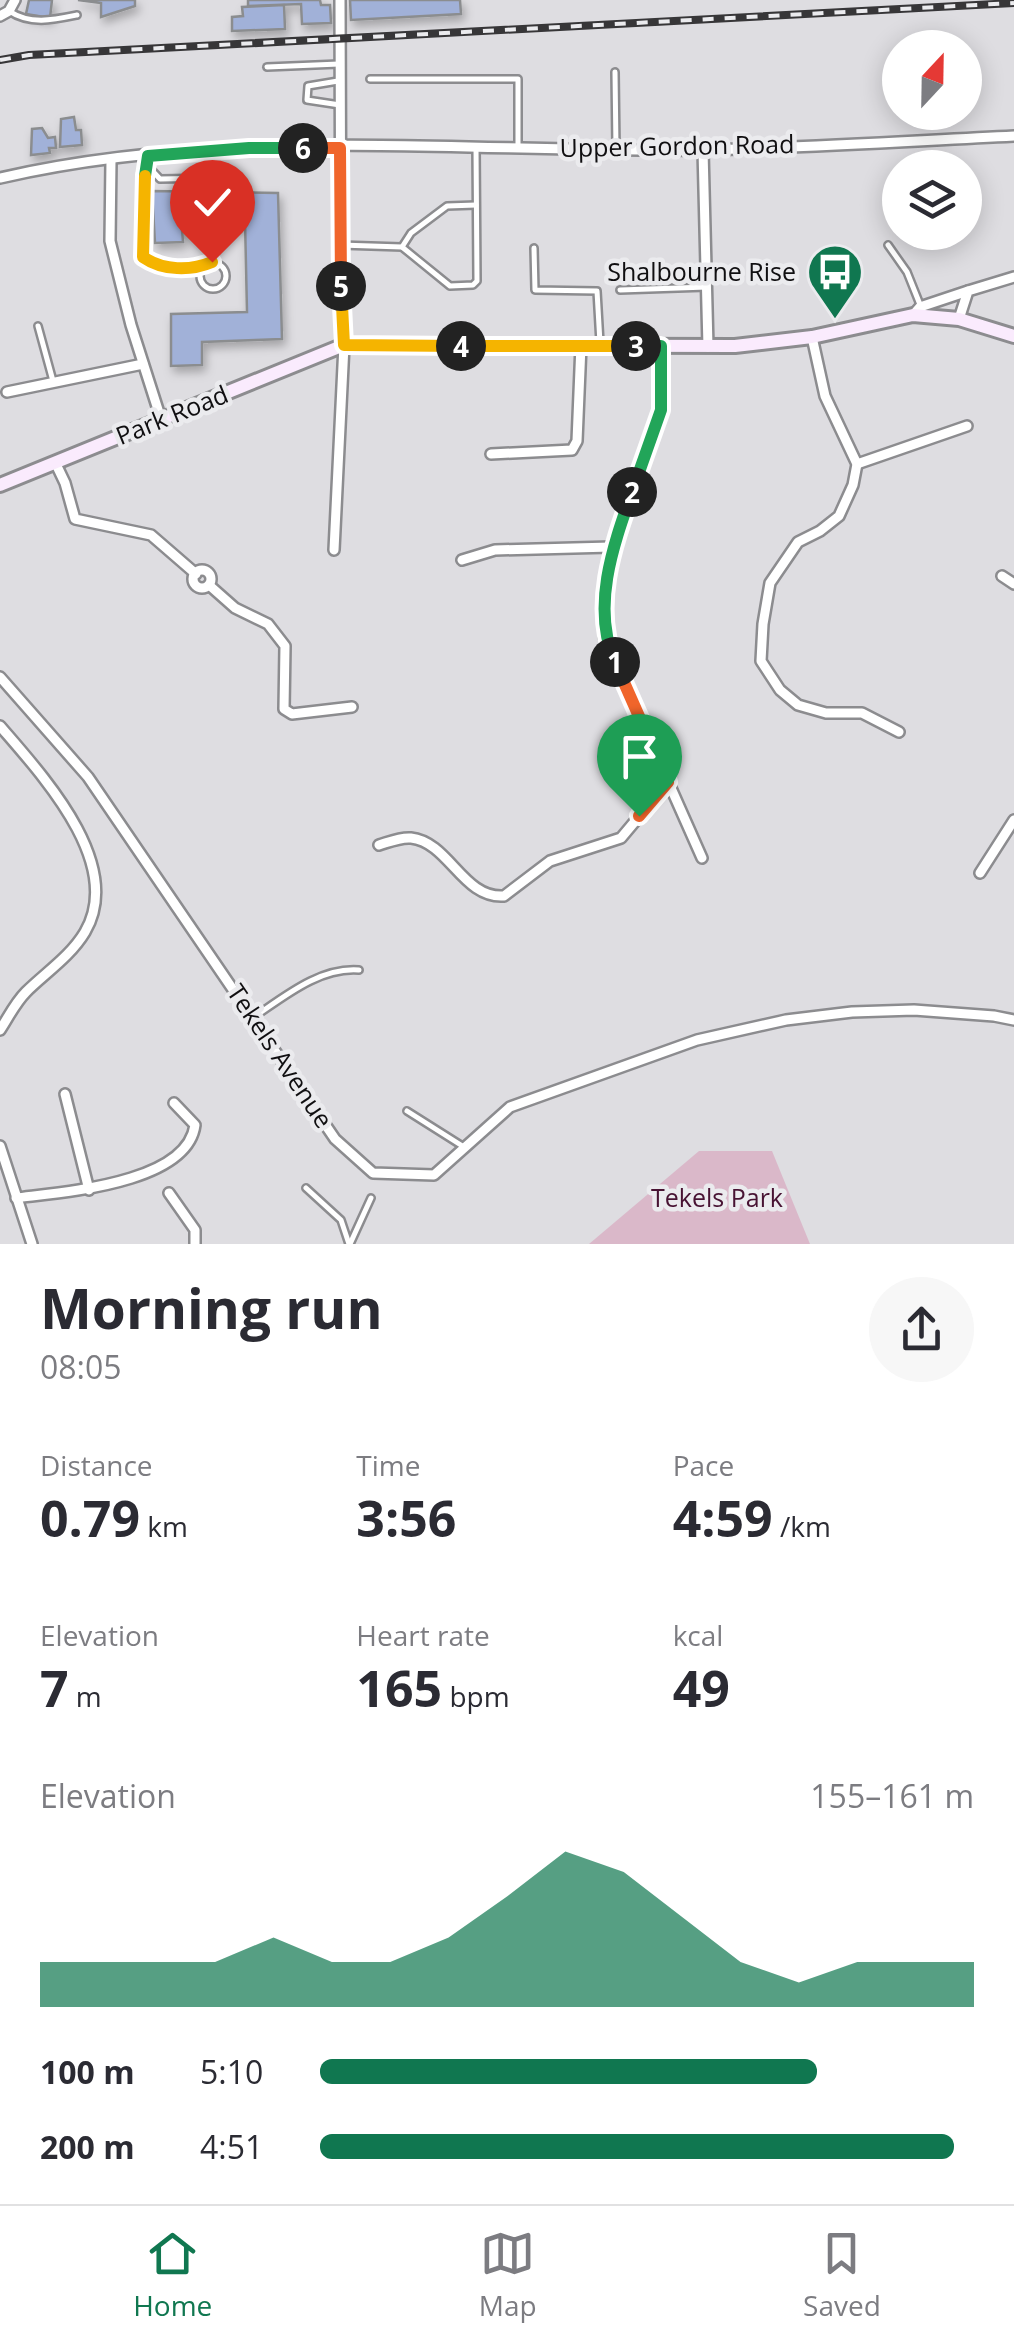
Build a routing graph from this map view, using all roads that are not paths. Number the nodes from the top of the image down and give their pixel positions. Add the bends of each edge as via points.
1 (15, 0) edge
2 (340, 0) edge
3 (5, 14) edge
4 (77, 16) dead end
5 (339, 64) junction
6 (268, 67) dead end
7 (616, 72) dead end
8 (370, 78) dead end
9 (339, 81) junction
10 (340, 105) junction
11 (1014, 136) edge
12 (476, 147) junction
13 (518, 147) junction
14 (340, 148) junction
15 (616, 148) junction
16 (703, 150) junction
17 (110, 160) junction
18 (147, 160) junction
19 (0, 178) edge
20 (216, 178) dead end
21 (476, 205) junction
22 (340, 245) junction
23 (402, 247) junction
24 (534, 248) dead end
25 (892, 250) edge
26 (201, 269) junction
27 (1014, 276) edge
28 (706, 288) junction
29 (620, 290) dead end
30 (968, 292) junction
31 (917, 311) junction
32 (959, 320) junction
33 (38, 326) dead end
34 (1014, 336) edge
35 (812, 337) junction
36 (344, 345) junction
37 (581, 346) junction
38 (600, 346) junction
39 (661, 346) junction
40 (708, 347) junction
41 (143, 364) junction
42 (54, 383) junction
43 (7, 392) dead end
44 (161, 419) junction
45 (967, 426) dead end
46 (491, 454) dead end
47 (54, 462) junction
48 (856, 464) junction
49 (0, 485) edge
50 (611, 547) junction
51 (334, 550) dead end
52 (462, 560) dead end
53 (1002, 576) dead end
54 (1014, 584) edge
55 (0, 677) edge
56 (352, 707) dead end
57 (0, 726) edge
58 (899, 732) dead end
59 (668, 782) junction
60 (1014, 820) edge
61 (379, 844) dead end
62 (702, 858) dead end
63 (980, 873) dead end
64 (358, 970) dead end
65 (254, 1017) junction
66 (1014, 1020) edge
67 (0, 1030) edge
68 (66, 1094) dead end
69 (174, 1102) dead end
70 (407, 1111) dead end
71 (0, 1146) edge
72 (466, 1149) junction
73 (306, 1188) dead end
74 (90, 1190) junction
75 (169, 1193) dead end
76 (16, 1198) junction
77 (372, 1198) dead end
78 (32, 1244) edge
79 (195, 1244) edge
80 (350, 1244) edge

1 - 3 street
2 - 5 street
3 - 4 lane via 50,21
5 - 6 lane
5 - 9 street
7 - 15 lane
8 - 13 lane via 518,79
9 - 10 street
9 - 10 lane via 308,86 307,100
10 - 14 street
11 - 16 street, Upper Gordon Road
12 - 13 street, Upper Gordon Road
12 - 14 street, Upper Gordon Road
12 - 21 lane
13 - 15 street, Upper Gordon Road
14 - 18 street, Upper Gordon Road via 249,148
14 - 22 street
15 - 16 street, Upper Gordon Road
16 - 28 street
17 - 18 street, Upper Gordon Road
17 - 19 street, Upper Gordon Road
17 - 41 street via 110,241
18 - 20 lane via 160,179
18 - 26 lane via 143,257 156,266
21 - 23 lane via 447,206
21 - 23 lane via 474,285 450,286
22 - 23 lane
22 - 36 street
24 - 38 lane via 534,290 597,291
25 - 31 lane via 907,272
26 - 26 lane via 221,265 226,272 220,288 206,288
27 - 30 street
28 - 29 lane
28 - 40 street
30 - 31 street
30 - 32 street
31 - 32 street
31 - 35 street
32 - 34 street
33 - 42 lane
35 - 40 street
35 - 48 street via 825,396
36 - 37 street
36 - 44 street, Park Road
36 - 51 street
37 - 38 street
37 - 46 street via 572,450
38 - 39 street
39 - 40 street
39 - 50 street via 661,410
41 - 42 street
41 - 44 street
42 - 43 street
44 - 47 street, Park Road
45 - 48 street
47 - 49 street, Park Road
47 - 56 street via 75,519 151,534 196,574 196,585 209,586 268,624 285,646 284,709 292,714
48 - 58 street via 838,516 798,542 770,583 761,662 798,704 826,713 862,713
50 - 52 street via 495,550
50 - 59 street via 604,637
53 - 54 street
55 - 65 street, Tekels Avenue via 88,777
57 - 67 street via 77,830 97,880 84,934 23,995
59 - 61 street via 621,838 550,861 504,896 484,893 413,838
59 - 62 street
60 - 63 street
64 - 65 lane via 323,974
65 - 72 street, Tekels Avenue via 336,1139 373,1173 434,1175
66 - 72 street, Tekels Avenue via 914,1010 852,1012 697,1040 510,1108
68 - 74 street
69 - 74 street via 194,1125 188,1143 159,1168
70 - 72 lane
71 - 76 street
73 - 80 lane via 341,1220
74 - 76 street
75 - 79 street via 194,1230
76 - 78 street
77 - 80 lane

